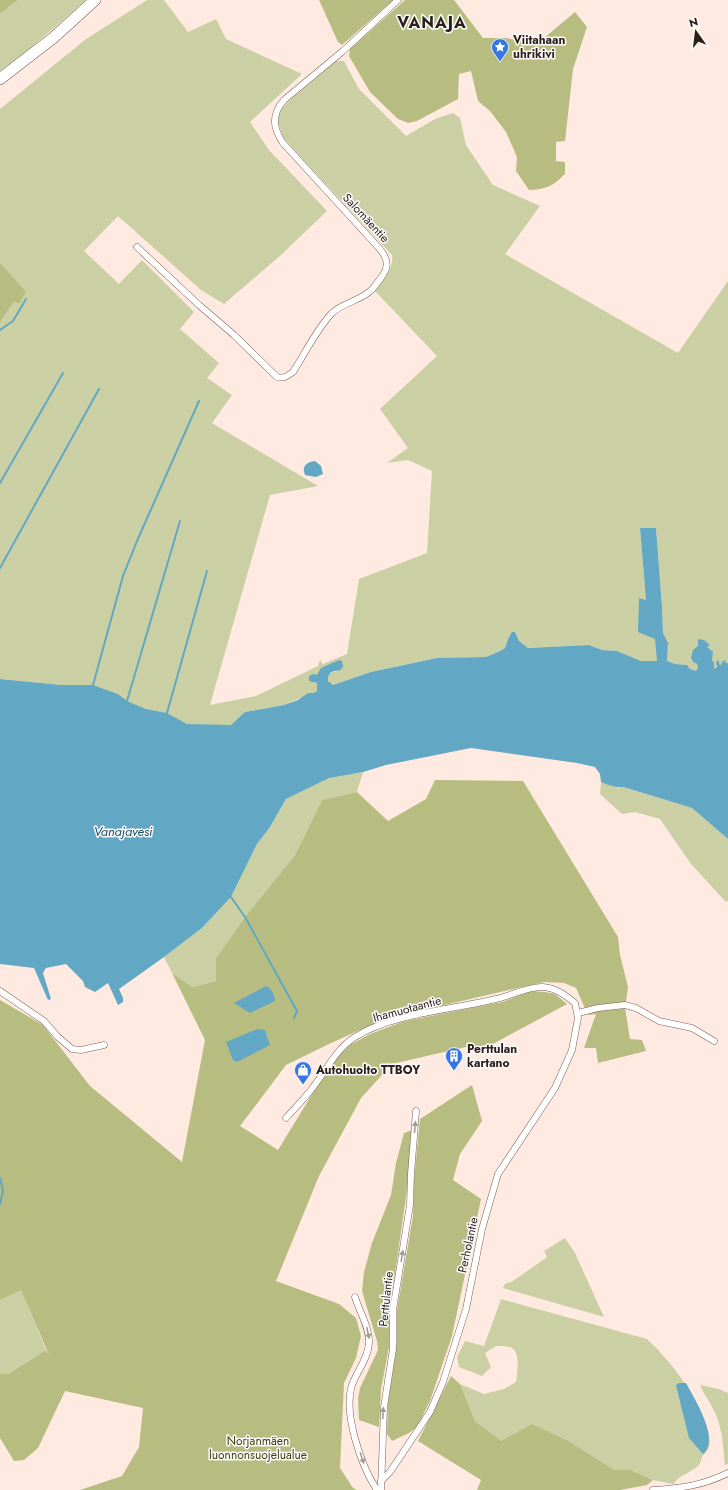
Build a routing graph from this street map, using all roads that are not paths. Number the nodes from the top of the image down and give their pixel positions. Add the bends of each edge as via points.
1 (95, 0) edge
2 (398, 0) edge
3 (0, 79) edge
4 (137, 247) dead end
5 (0, 991) edge
6 (578, 1013) junction
7 (714, 1042) dead end
8 (104, 1045) dead end
9 (416, 1111) dead end
10 (286, 1118) dead end
11 (355, 1296) dead end
12 (728, 1473) edge
13 (381, 1481) junction
14 (377, 1490) edge
15 (381, 1490) edge
16 (653, 1490) edge

1 - 3 highway via 53,38
2 - 4 street, Salomäentie via 284,100 275,114 277,134 283,143 379,248 387,263 381,278 370,292 332,313 288,376 277,377 234,334
5 - 8 street via 44,1021 72,1049 81,1050
6 - 7 street via 625,1005 659,1021 692,1028
6 - 10 street, Ihamuotaantie via 575,1003 568,997 559,991 542,987 481,1003 408,1017 370,1030 356,1037 338,1052 313,1087
6 - 13 street, Perholantie via 572,1050 555,1088 498,1174 482,1229 466,1309 443,1382 430,1412 390,1472
13 -> 9 street, Perttulantie via 384,1407 393,1349 393,1310 410,1205
11 -> 14 street, Perttulantie via 369,1341 368,1354 352,1386 352,1428 368,1474
12 - 16 street via 702,1484
13 - 15 street, Perttulantie

